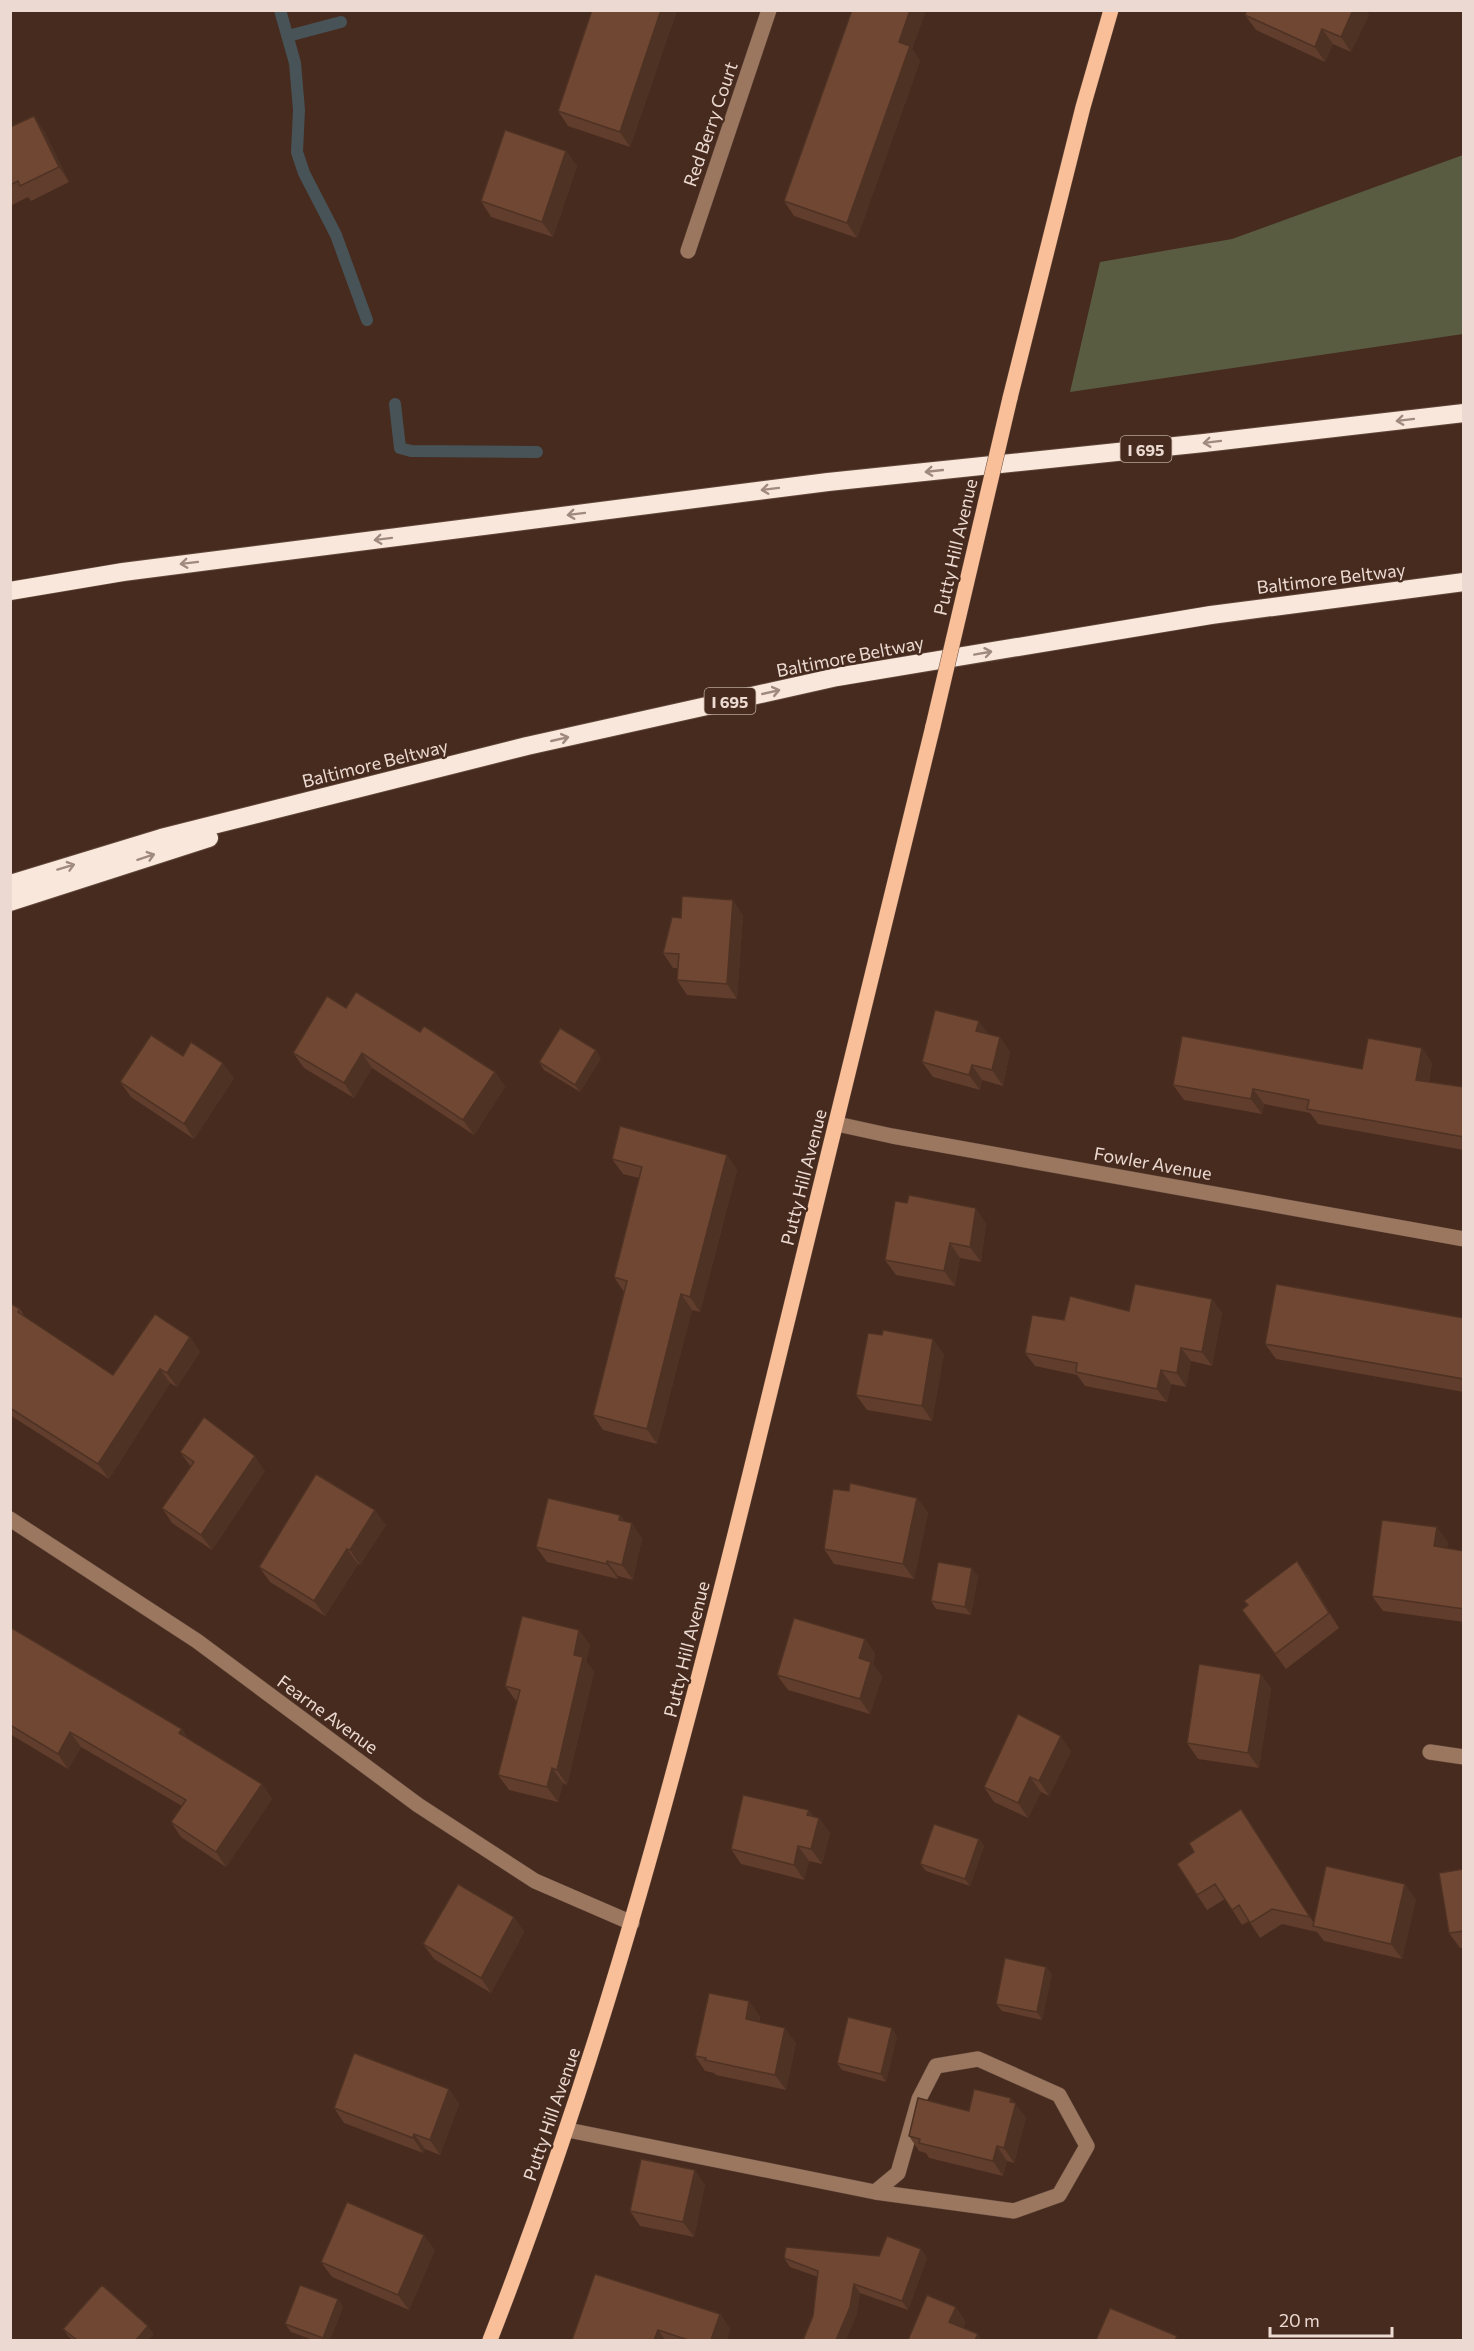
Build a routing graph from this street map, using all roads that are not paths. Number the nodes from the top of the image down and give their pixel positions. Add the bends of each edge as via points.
1 (769, 10) edge
2 (1111, 10) edge
3 (688, 251) dead end
4 (1464, 413) edge
5 (1464, 582) edge
6 (10, 591) edge
7 (527, 746) junction
8 (10, 884) edge
9 (10, 902) edge
10 (837, 1124) junction
11 (1464, 1239) edge
12 (10, 1519) edge
13 (1430, 1752) dead end
14 (1464, 1757) edge
15 (632, 1923) junction
16 (568, 2130) junction
17 (875, 2192) junction
18 (490, 2340) edge

1 - 3 street, Red Berry Court
2 - 10 main road, Putty Hill Avenue, bridge via 1010,398
4 -> 6 highway, I 695 via 828,482 123,572
7 -> 5 highway, Baltimore Beltway / I 695 via 837,677 1211,615
8 -> 7 highway, Baltimore Beltway / I 695 via 161,838
9 -> 7 highway via 162,852
10 - 11 street, Fowler Avenue
10 - 15 main road, Putty Hill Avenue via 714,1623
12 - 15 street, Fearne Avenue via 197,1641 437,1817 535,1881
13 - 14 street
15 - 16 main road, Putty Hill Avenue
16 - 17 street
16 - 18 main road, Putty Hill Avenue
17 - 17 street via 1014,2211 1059,2195 1087,2146 1059,2095 978,2059 936,2066 919,2099 898,2173

